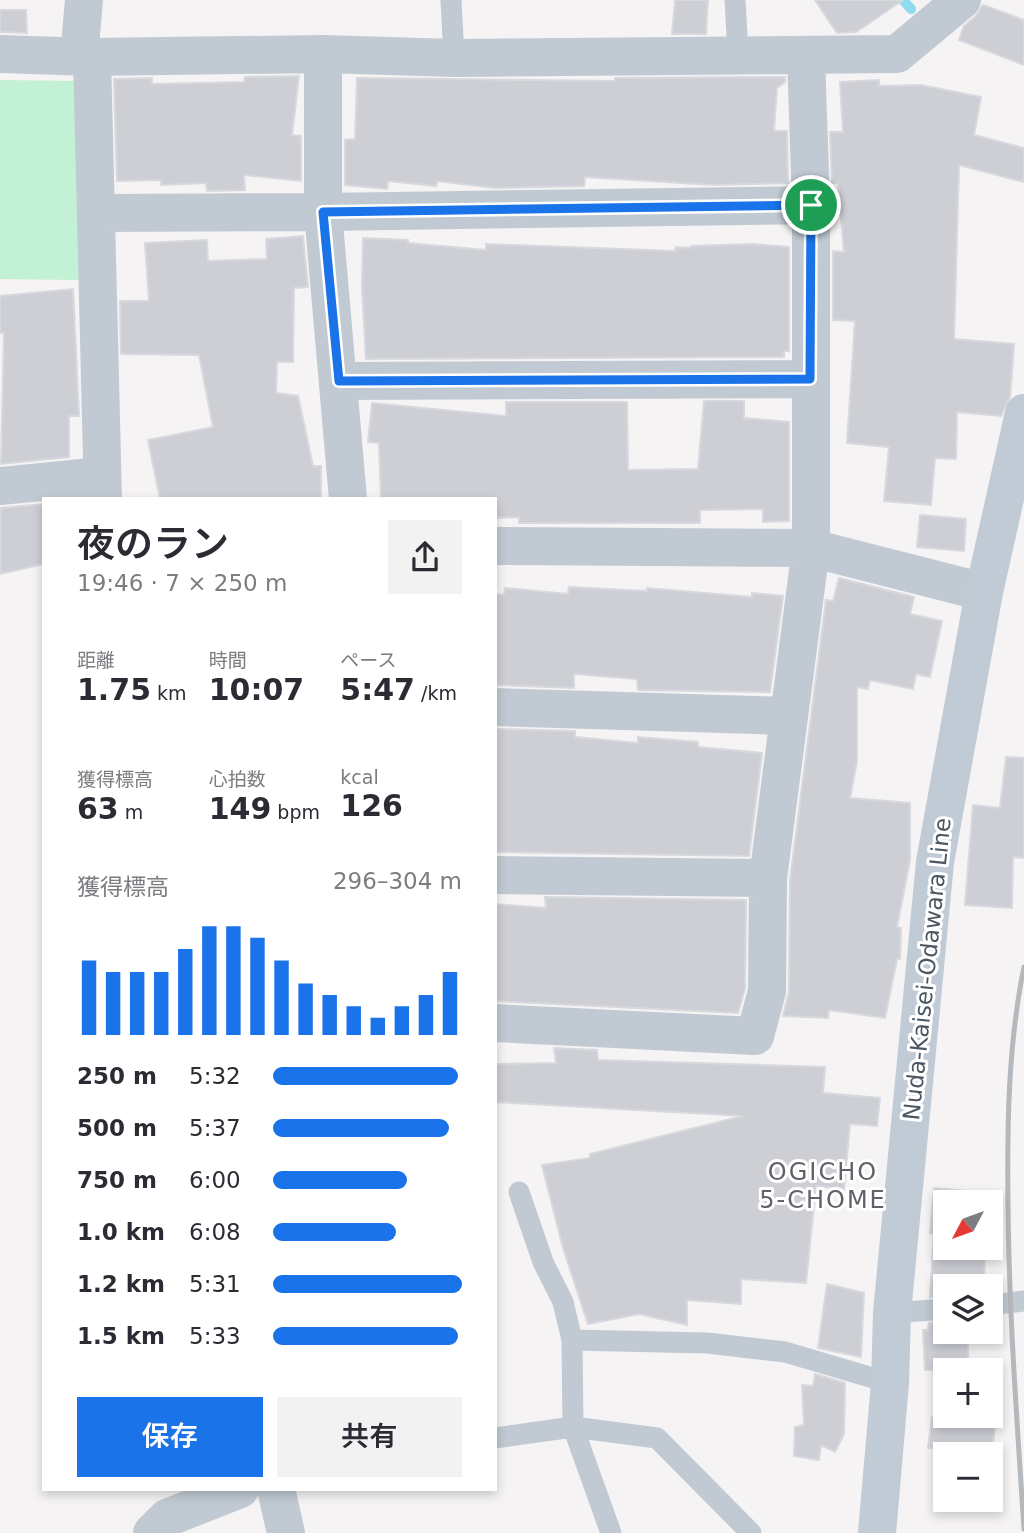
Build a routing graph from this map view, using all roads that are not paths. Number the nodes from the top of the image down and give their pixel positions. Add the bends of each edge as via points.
1 (84, 0) edge
2 (452, 0) edge
3 (734, 0) edge
4 (962, 0) edge
5 (738, 53) junction
6 (0, 54) edge
7 (323, 54) junction
8 (85, 56) junction
9 (806, 56) junction
10 (454, 58) junction
11 (811, 205) junction
12 (323, 212) junction
13 (98, 213) junction
14 (810, 379) junction
15 (339, 381) junction
16 (1024, 413) edge
17 (0, 486) edge
18 (103, 487) edge
19 (348, 497) edge
20 (497, 546) edge
21 (811, 548) junction
22 (984, 592) junction
23 (497, 707) edge
24 (787, 716) junction
25 (497, 875) edge
26 (768, 878) junction
27 (497, 1023) edge
28 (519, 1192) dead end
29 (1024, 1301) edge
30 (1003, 1303) edge
31 (933, 1309) edge
32 (892, 1312) junction
33 (572, 1340) junction
34 (890, 1382) junction
35 (573, 1427) junction
36 (497, 1438) edge
37 (235, 1491) edge
38 (276, 1491) edge
39 (152, 1533) edge
40 (286, 1533) edge
41 (611, 1533) edge
42 (751, 1533) edge
43 (877, 1533) edge

1 - 8 street
2 - 10 lane
3 - 5 lane
4 - 9 street via 897,54
5 - 9 street
5 - 10 street
6 - 8 street
7 - 8 street
7 - 10 street
7 - 12 street
8 - 13 street
9 - 11 street
11 - 12 street
11 - 14 street
12 - 13 street
12 - 15 street
13 - 18 street
14 - 15 street
14 - 21 street
15 - 19 street
16 - 22 main road, Nuda-Kaisei-Odawara Line
17 - 18 street
20 - 21 street
21 - 22 street
21 - 24 street
22 - 32 main road, Nuda-Kaisei-Odawara Line via 935,862
23 - 24 street
24 - 26 street
25 - 26 street
26 - 27 street via 767,991 755,1036
28 - 33 lane via 563,1302
29 - 30 lane
31 - 32 lane
32 - 34 main road, Nuda-Kaisei-Odawara Line
33 - 34 lane via 707,1343 785,1352
33 - 35 lane
34 - 43 main road, Nuda-Kaisei-Odawara Line
35 - 36 lane
35 - 41 lane
35 - 42 lane via 657,1438
37 - 39 street via 167,1518
38 - 40 street

